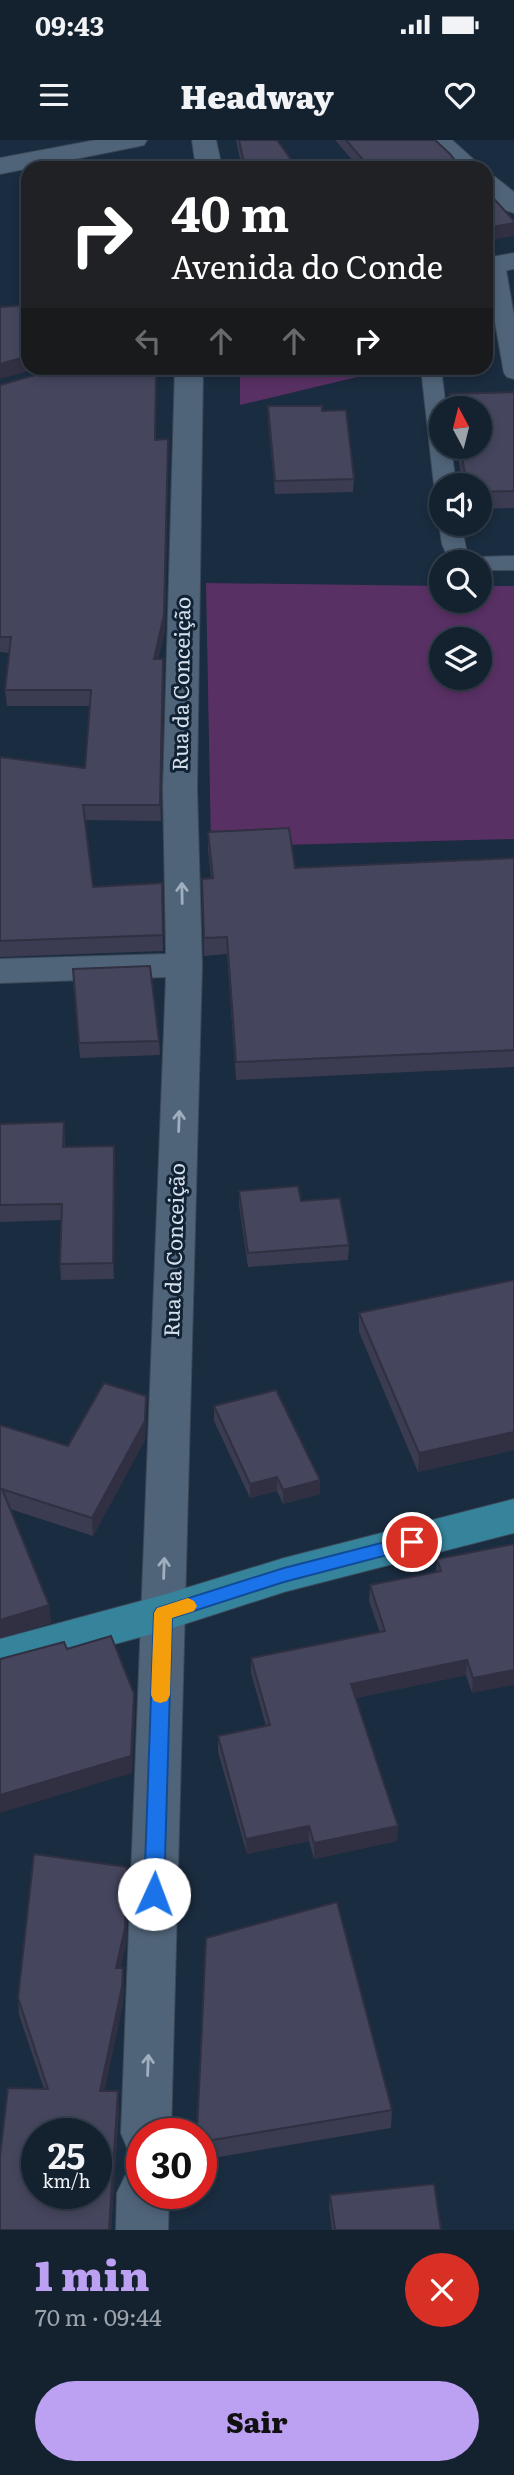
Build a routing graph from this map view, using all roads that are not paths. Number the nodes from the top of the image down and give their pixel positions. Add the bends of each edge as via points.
1 (135, 140) edge
2 (204, 140) edge
3 (437, 140) edge
4 (54, 161) edge
5 (208, 161) edge
6 (462, 161) edge
7 (21, 165) edge
8 (0, 166) edge
9 (493, 187) edge
10 (514, 205) edge
11 (499, 264) edge
12 (493, 344) edge
13 (512, 356) edge
14 (189, 375) edge
15 (432, 375) edge
16 (444, 473) edge
17 (492, 563) edge
18 (514, 563) edge
19 (184, 965) junction
20 (0, 971) edge
21 (514, 1516) edge
22 (163, 1613) junction
23 (0, 1657) edge
24 (146, 2118) edge
25 (143, 2209) edge
26 (142, 2230) edge

1 - 4 street
2 - 5 street
3 - 6 street
7 - 8 street
9 - 10 street
11 - 13 lane
12 - 13 lane
19 -> 14 street, Rua da Conceição via 180,789
15 - 16 lane
17 - 18 lane
19 - 20 street
22 -> 19 street, Rua da Conceição
21 - 22 main road via 284,1575
22 - 23 main road
24 -> 22 street, Rua da Conceição
25 - 26 street

